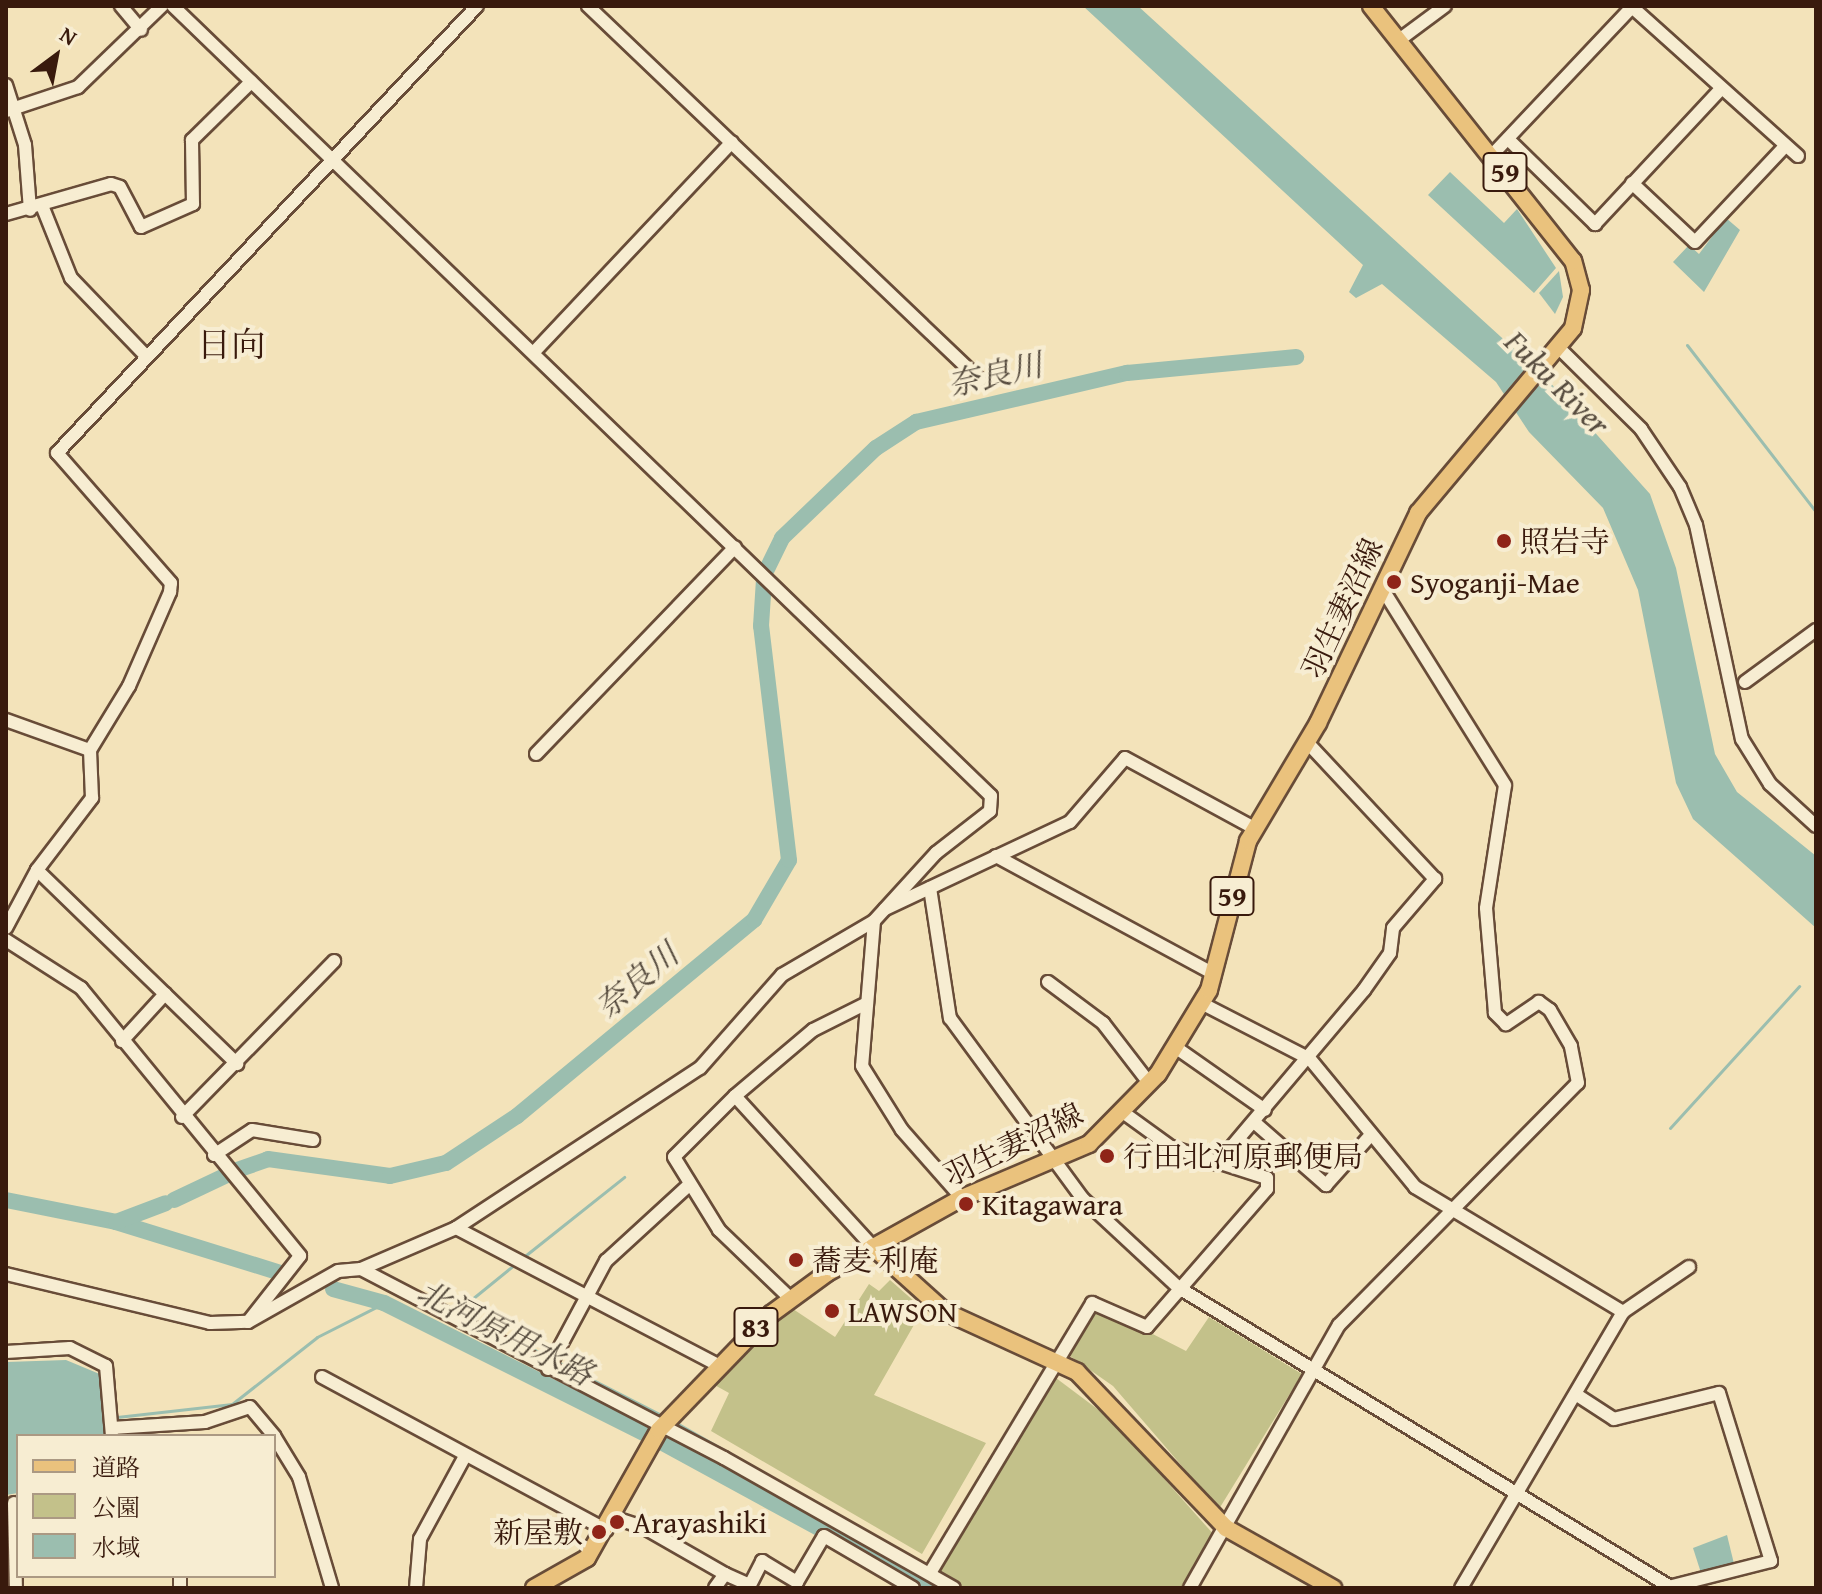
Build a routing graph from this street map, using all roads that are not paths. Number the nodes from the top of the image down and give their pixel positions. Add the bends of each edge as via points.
1 (121, 6) edge
2 (162, 6) edge
3 (173, 6) edge
4 (477, 6) edge
5 (588, 6) edge
6 (1371, 6) edge
7 (1445, 6) edge
8 (141, 30) junction
9 (1399, 40) junction
10 (251, 82) junction
11 (6, 85) edge
12 (1720, 90) junction
13 (10, 109) edge
14 (1508, 139) junction
15 (732, 142) junction
16 (1785, 146) junction
17 (1492, 155) junction
18 (1798, 156) dead end
19 (330, 157) junction
20 (1632, 183) junction
21 (36, 209) junction
22 (6, 214) edge
23 (535, 351) junction
24 (1558, 351) junction
25 (145, 355) junction
26 (980, 380) dead end
27 (735, 547) junction
28 (1382, 588) junction
29 (1816, 630) edge
30 (1745, 682) dead end
31 (6, 720) edge
32 (1307, 742) junction
33 (90, 750) junction
34 (536, 754) dead end
35 (1816, 826) edge
36 (1254, 828) junction
37 (996, 856) junction
38 (37, 870) junction
39 (930, 888) junction
40 (876, 916) junction
41 (6, 928) edge
42 (6, 940) edge
43 (334, 961) dead end
44 (1214, 974) junction
45 (1048, 982) dead end
46 (165, 994) junction
47 (867, 1003) junction
48 (1203, 1004) junction
49 (122, 1041) junction
50 (1178, 1049) junction
51 (1310, 1059) junction
52 (237, 1064) junction
53 (1150, 1084) junction
54 (735, 1096) junction
55 (1265, 1110) junction
56 (1124, 1113) junction
57 (182, 1117) junction
58 (1254, 1122) junction
59 (1369, 1137) junction
60 (313, 1140) dead end
61 (216, 1158) junction
62 (1049, 1159) junction
63 (1217, 1164) junction
64 (690, 1184) junction
65 (962, 1198) junction
66 (1453, 1211) junction
67 (456, 1228) junction
68 (873, 1247) junction
69 (1689, 1267) dead end
70 (361, 1269) junction
71 (6, 1274) edge
72 (1179, 1288) junction
73 (586, 1297) junction
74 (790, 1298) junction
75 (1623, 1312) junction
76 (248, 1322) junction
77 (6, 1352) edge
78 (1056, 1361) junction
79 (720, 1366) junction
80 (548, 1369) junction
81 (1311, 1370) junction
82 (322, 1377) dead end
83 (1577, 1395) junction
84 (173, 1430) edge
85 (112, 1432) edge
86 (272, 1434) edge
87 (656, 1434) junction
88 (276, 1439) edge
89 (465, 1456) junction
90 (1517, 1495) junction
91 (13, 1502) edge
92 (609, 1524) junction
93 (1226, 1528) junction
94 (930, 1573) junction
95 (725, 1574) junction
96 (564, 1582) edge
97 (1665, 1586) edge
98 (16, 1588) edge
99 (332, 1588) edge
100 (416, 1588) edge
101 (534, 1588) edge
102 (715, 1588) edge
103 (913, 1588) edge
104 (954, 1588) edge
105 (1190, 1588) edge
106 (1333, 1588) edge
107 (1461, 1588) edge

1 - 8 street
2 - 8 street
3 - 10 street
4 - 19 street
5 - 15 street
6 - 9 main road, 59
7 - 9 street
8 - 13 street via 78,87
9 - 17 main road, 59
10 - 19 street
10 - 21 street via 192,140 193,204 141,227 120,187 111,184
11 - 13 street
12 - 14 street via 1632,7
12 - 16 street
12 - 20 street
13 - 21 street
14 - 17 street
14 - 20 street via 1595,224
15 - 23 street
15 - 26 street
16 - 18 street
16 - 20 street via 1695,242
17 - 24 main road, 59 via 1580,279 1580,308
19 - 23 street
19 - 25 street
21 - 22 street
21 - 25 street via 71,278
23 - 27 street
24 - 28 main road, 羽生妻沼線 / 59 via 1428,496
24 - 35 street via 1641,429 1680,487 1696,525 1742,739 1770,784
25 - 33 street via 57,453 171,583 129,686
27 - 34 street
27 - 40 street via 995,802
28 - 32 main road, 羽生妻沼線 / 59
28 - 66 street via 1505,785 1486,908 1495,1013 1506,1024 1539,1002 1577,1062 1576,1089
29 - 30 street
31 - 33 street
32 - 36 main road, 羽生妻沼線 / 59
32 - 51 street via 1435,879 1393,928 1390,953
33 - 38 street via 92,798
36 - 37 street via 1125,758 1070,822
36 - 44 main road, 羽生妻沼線 / 59
37 - 39 street
37 - 44 street
38 - 41 street
38 - 46 street
39 - 40 street
39 - 62 street via 950,1018
40 - 47 street
40 - 67 street via 782,975 700,1068
42 - 49 street via 81,988
43 - 52 street
44 - 48 main road, 羽生妻沼線 / 59
45 - 53 street via 1103,1023
46 - 49 street
46 - 52 street
47 - 54 street via 813,1030
47 - 65 street via 862,1066 904,1133
48 - 50 main road, 羽生妻沼線 / 59
48 - 51 street
49 - 57 street
50 - 53 main road, 羽生妻沼線 / 59
50 - 55 street
51 - 55 street
51 - 59 street
52 - 57 street
53 - 56 main road, 羽生妻沼線 / 59
54 - 64 street via 674,1157
54 - 68 street
55 - 58 street
56 - 62 main road, 羽生妻沼線 / 59 via 1089,1144
56 - 63 street via 1171,1147
57 - 61 street
58 - 59 street via 1326,1185
58 - 63 street
59 - 66 street via 1415,1187
60 - 61 street via 252,1130
61 - 76 street via 300,1256
62 - 65 main road, 羽生妻沼線 / 59
62 - 72 street
63 - 72 street via 1267,1178 1267,1189
64 - 73 street via 606,1261
64 - 74 street via 719,1230
65 - 68 main road, 羽生妻沼線 / 59
66 - 75 street
66 - 81 street via 1339,1325
67 - 70 street
67 - 73 street
68 - 74 main road, 83
68 - 78 main road via 944,1311
69 - 75 street
70 - 76 street via 338,1271
70 - 80 street
71 - 76 street via 210,1323
72 - 78 street via 1147,1327 1092,1303
72 - 81 street
73 - 79 street
73 - 80 street
74 - 79 main road, 83
75 - 83 street
77 - 85 street via 70,1348 106,1366
78 - 93 main road via 1111,1400
78 - 94 street
79 - 87 main road, 83
80 - 87 street
81 - 90 street
81 - 93 street
82 - 89 street
83 - 90 street
83 - 97 street via 1614,1419 1719,1393 1771,1561 1724,1578
84 - 85 street
84 - 86 street via 250,1407
87 - 92 main road, 83
87 - 94 street
88 - 99 street via 299,1477
89 - 92 street
89 - 100 street via 420,1539
90 - 97 street
90 - 107 street
91 - 98 street
92 - 95 street
92 - 96 main road, 83
93 - 105 street
93 - 106 main road
94 - 104 street
95 - 102 street
95 - 103 street via 750,1585 762,1561 797,1582 824,1536
96 - 101 main road, 83

